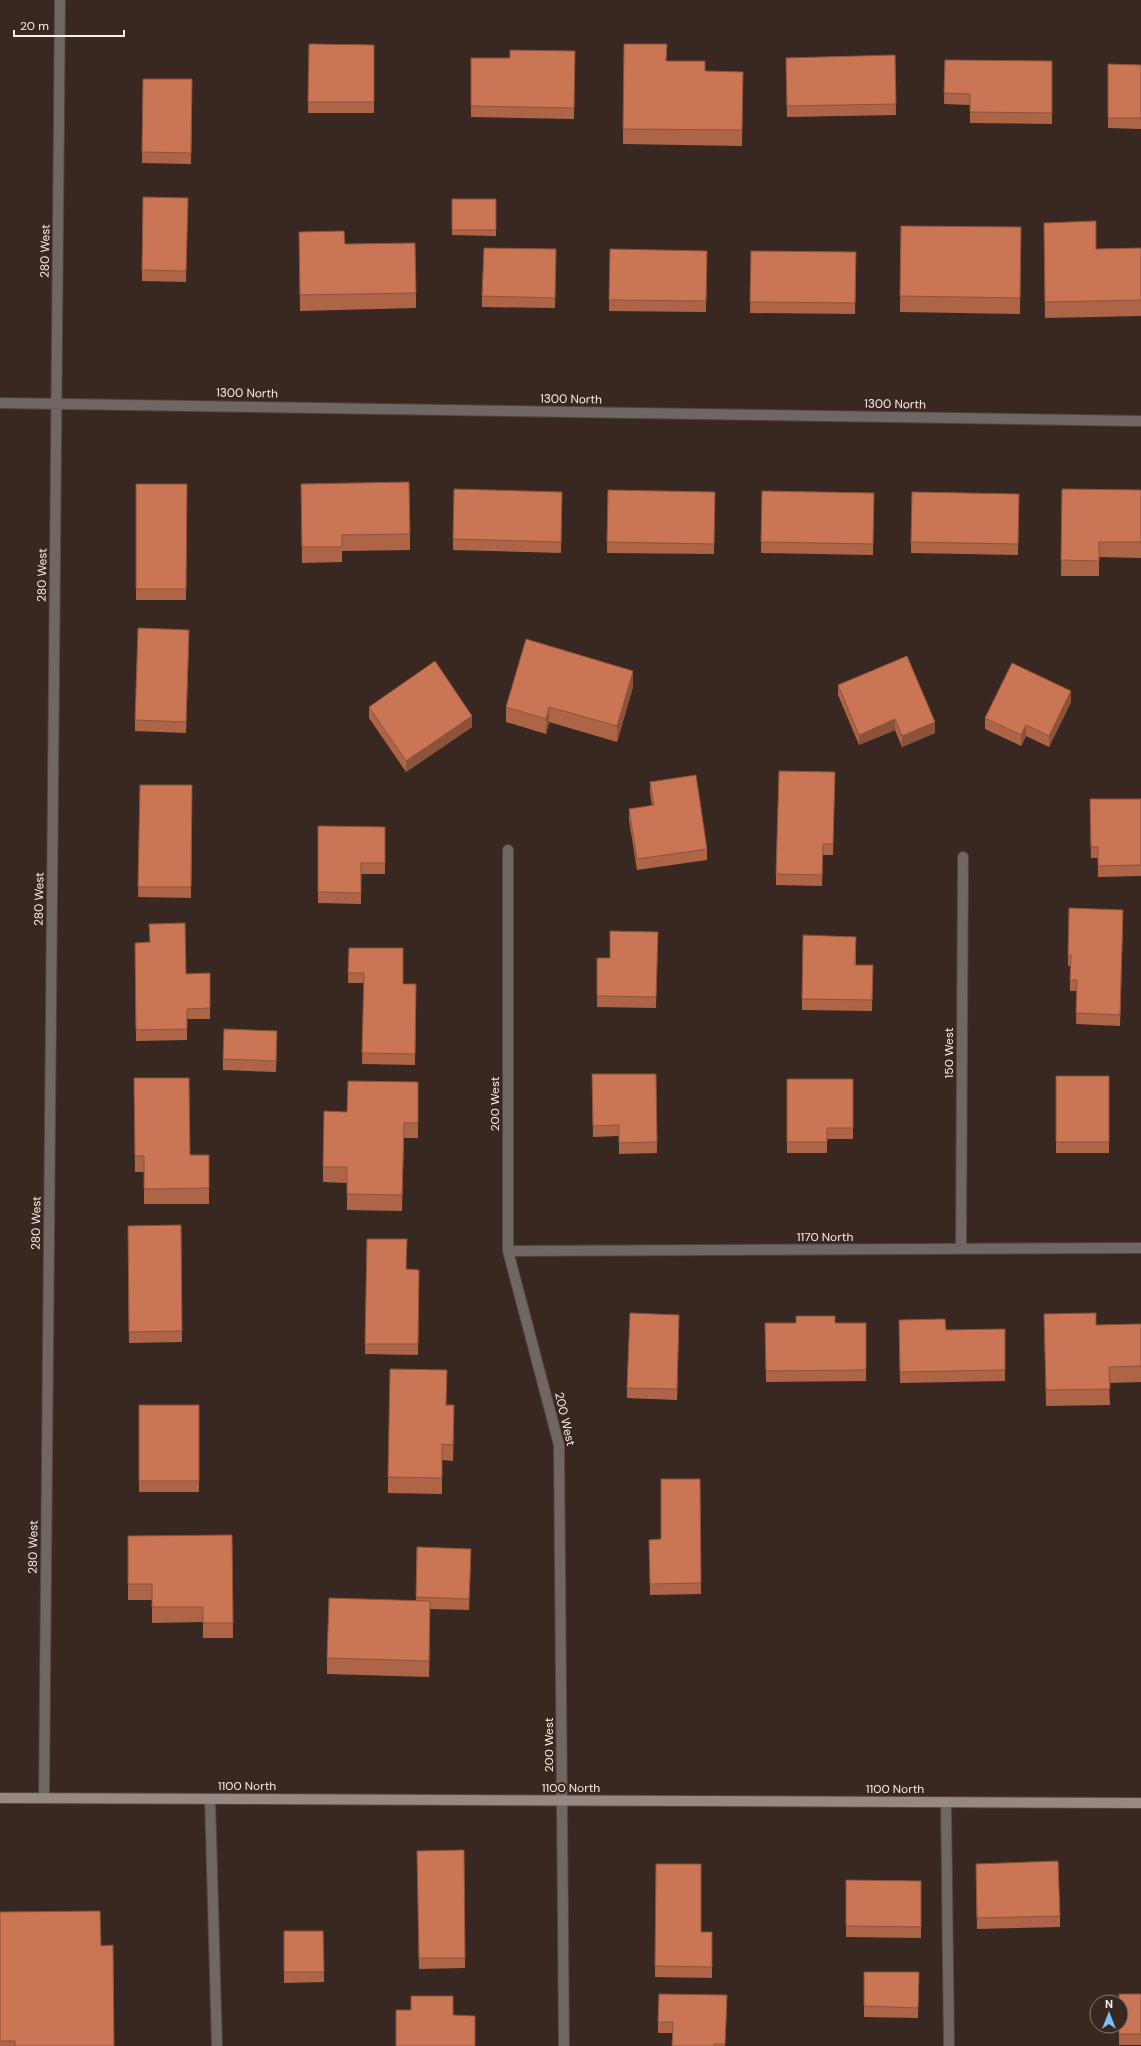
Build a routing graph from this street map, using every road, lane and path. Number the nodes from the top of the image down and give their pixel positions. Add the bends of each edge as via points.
1 (60, 0) edge
2 (0, 403) edge
3 (56, 403) junction
4 (1141, 421) edge
5 (508, 850) dead end
6 (963, 856) dead end
7 (1141, 1248) edge
8 (961, 1249) junction
9 (508, 1251) junction
10 (0, 1798) edge
11 (44, 1798) junction
12 (210, 1799) junction
13 (561, 1801) junction
14 (946, 1802) junction
15 (1141, 1803) edge
16 (217, 2046) edge
17 (564, 2046) edge
18 (949, 2046) edge

1 - 3 street, 280 West
2 - 3 street, 1300 North
3 - 4 street, 1300 North
3 - 11 street, 280 West
5 - 9 street, 200 West
6 - 8 street, 150 West
7 - 8 street, 1170 North
8 - 9 street, 1170 North
9 - 13 street, 200 West via 559,1445
10 - 11 main road, 1100 North
11 - 12 main road, 1100 North
12 - 13 main road, 1100 North
12 - 16 street
13 - 14 main road, 1100 North
13 - 17 street, 200 West
14 - 15 main road, 1100 North
14 - 18 street

